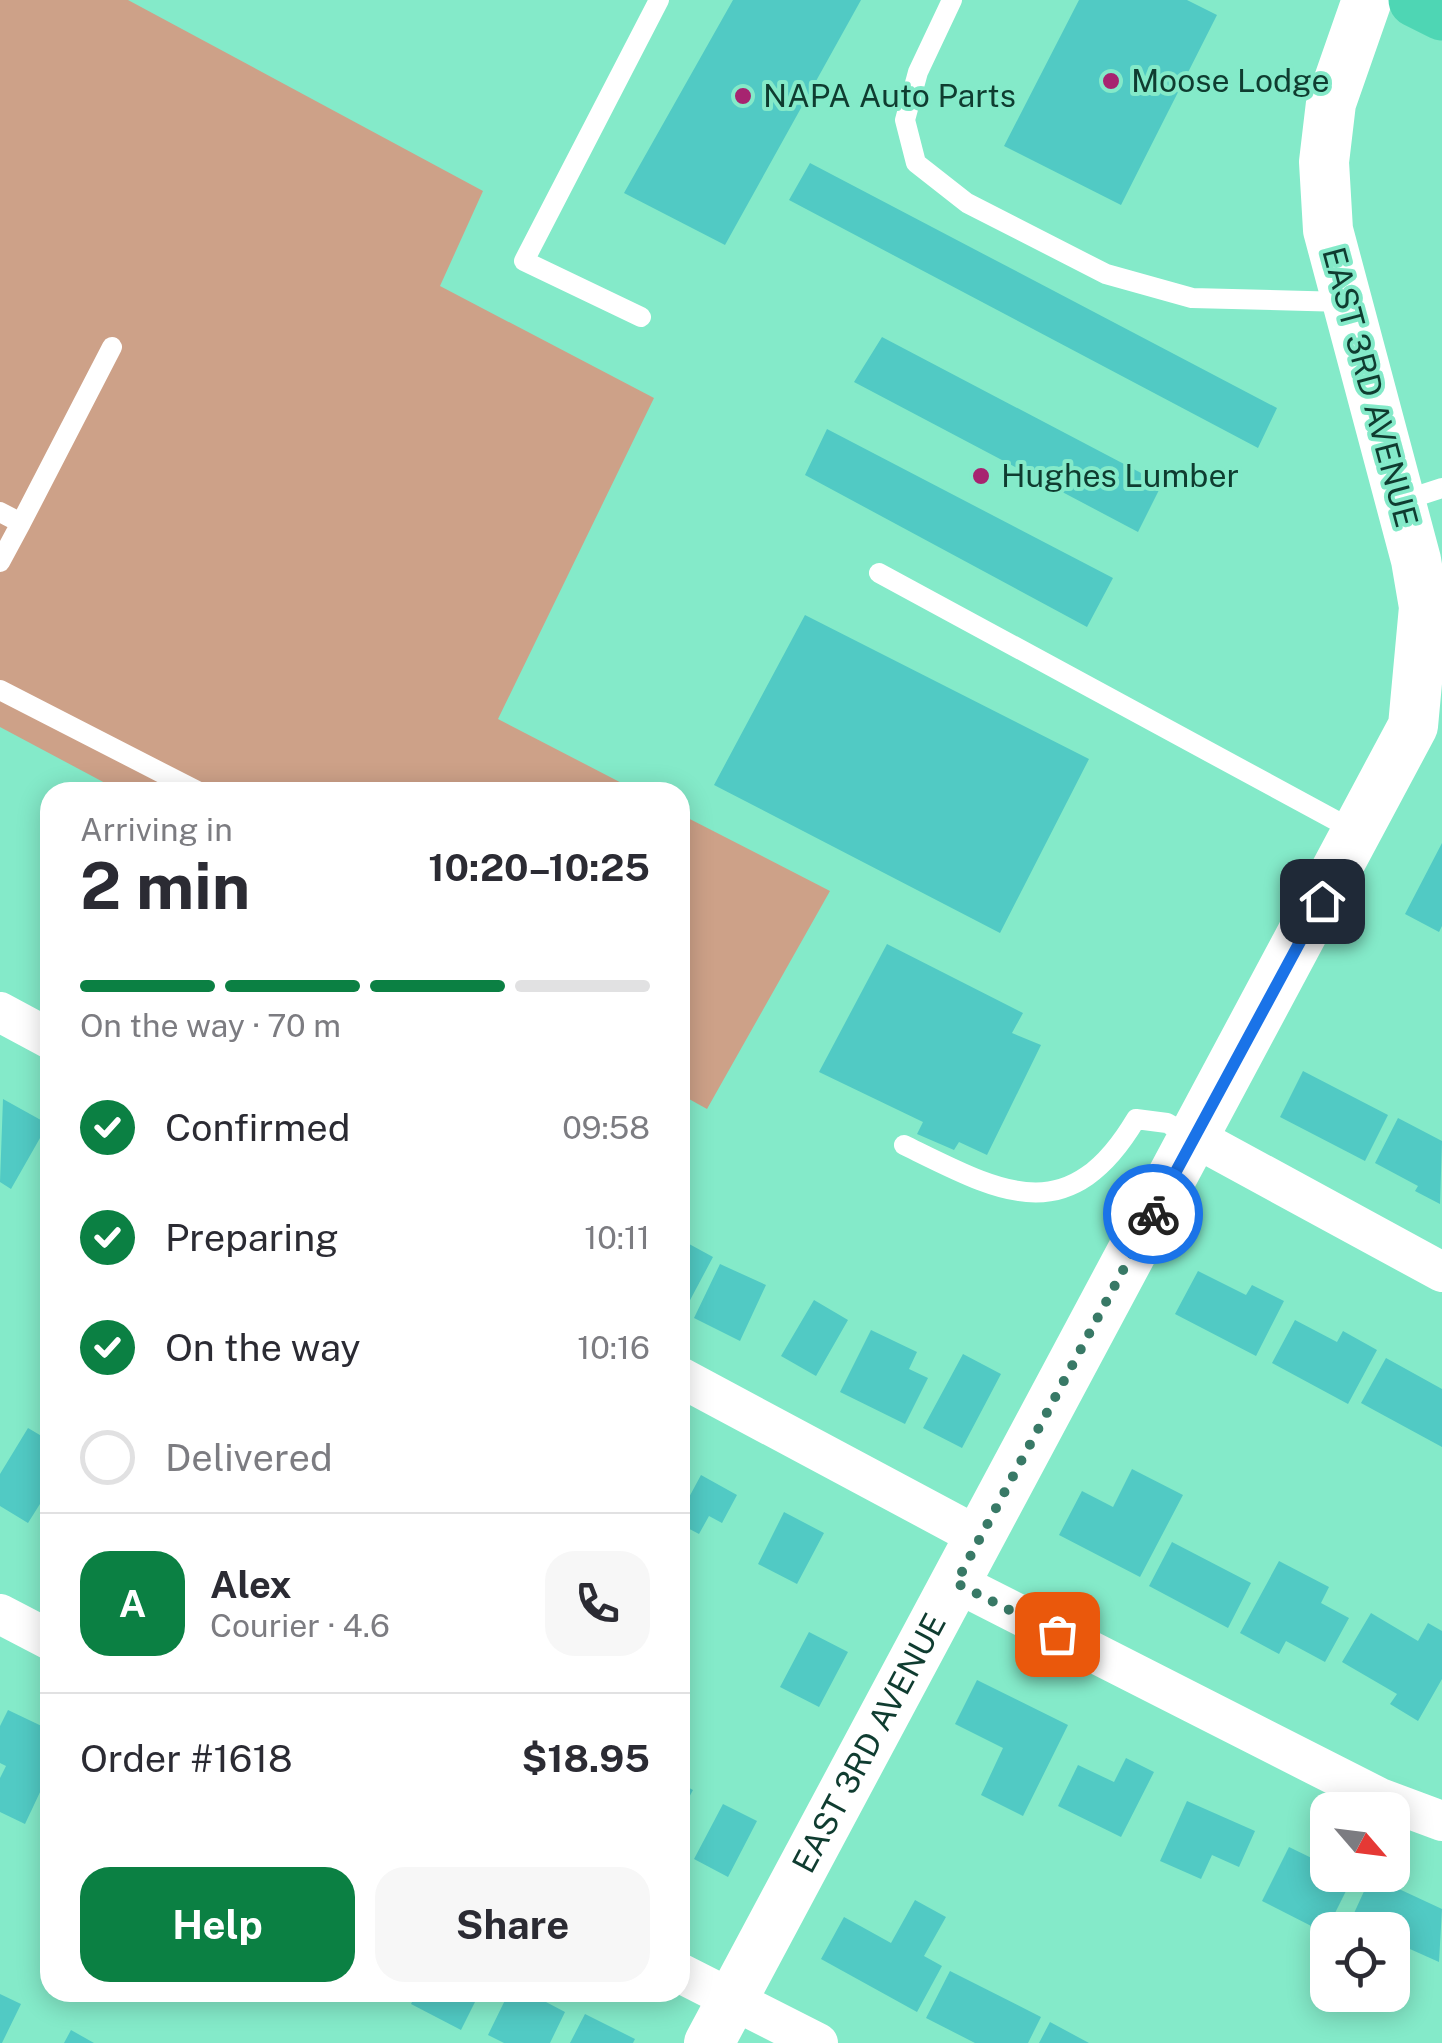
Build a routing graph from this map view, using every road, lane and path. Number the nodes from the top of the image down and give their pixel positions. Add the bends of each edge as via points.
1 (659, 0) edge
2 (952, 0) edge
3 (1367, 0) edge
4 (1416, 0) edge
5 (1442, 13) edge
6 (1347, 302) junction
7 (641, 318) dead end
8 (112, 347) dead end
9 (1421, 495) edge
10 (0, 512) edge
11 (21, 523) junction
12 (0, 562) edge
13 (879, 573) dead end
14 (0, 690) edge
15 (1427, 735) edge
16 (179, 782) edge
17 (1359, 833) junction
18 (0, 1012) edge
19 (40, 1034) edge
20 (1194, 1138) junction
21 (904, 1145) dead end
22 (1442, 1272) edge
23 (690, 1381) edge
24 (978, 1536) junction
25 (956, 1583) junction
26 (0, 1614) edge
27 (40, 1635) edge
28 (1442, 1821) edge
29 (690, 1985) edge
30 (720, 2022) edge
31 (818, 2043) edge

1 - 7 lane via 524,261
2 - 6 lane via 918,72 905,120 916,162 967,203 1106,274 1192,298
3 - 6 street, EAST 3RD AVENUE via 1331,102 1324,162 1328,230
4 - 5 highway
6 - 9 street, EAST 3RD AVENUE
8 - 11 lane
9 - 15 street, EAST 3RD AVENUE
10 - 11 lane
11 - 12 lane
13 - 17 lane
14 - 16 lane
15 - 17 street, EAST 3RD AVENUE
17 - 20 street, EAST 3RD AVENUE
18 - 19 street
20 - 21 lane via 1167,1123 1136,1119 1119,1148 1080,1182 1045,1194 994,1189
20 - 22 street
20 - 24 street, EAST 3RD AVENUE
23 - 24 street
24 - 25 street, EAST 3RD AVENUE
25 - 28 street via 1380,1798
25 - 30 street, EAST 3RD AVENUE
26 - 27 street
29 - 30 street
30 - 31 street

